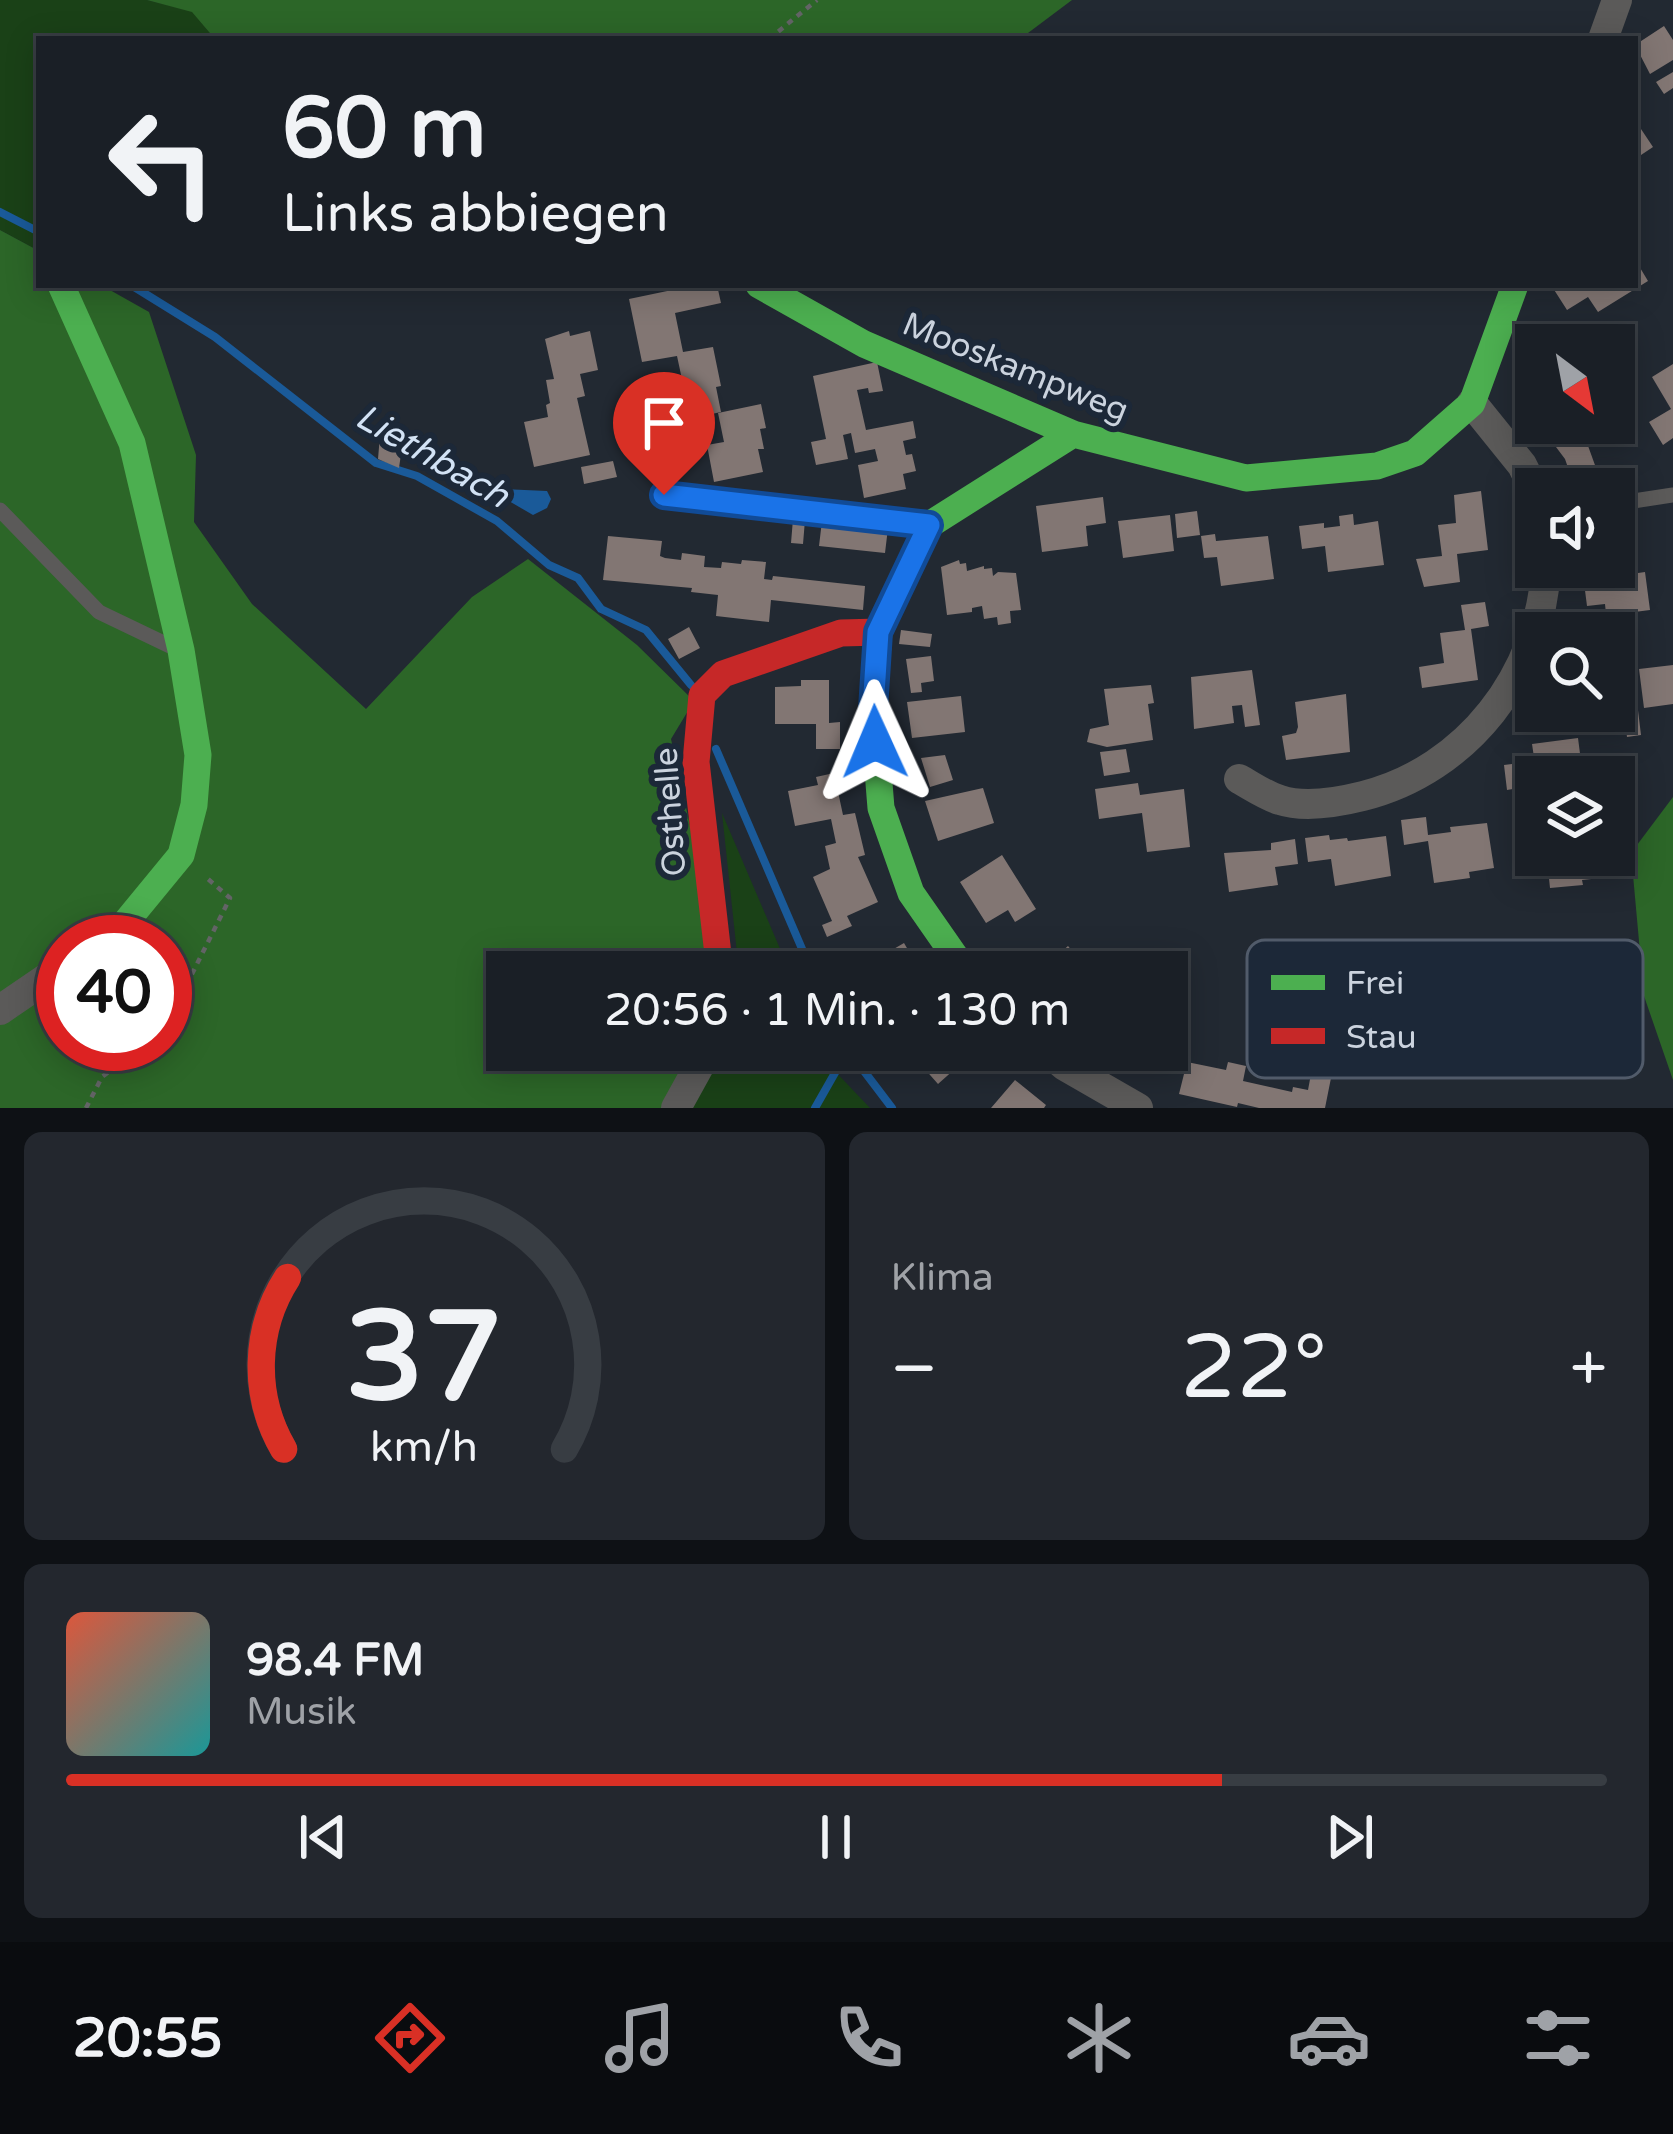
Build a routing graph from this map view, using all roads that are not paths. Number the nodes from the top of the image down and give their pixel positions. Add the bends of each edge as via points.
1 (1617, 0) edge
2 (1604, 36) edge
3 (62, 288) edge
4 (764, 288) edge
5 (1514, 288) edge
6 (644, 388) dead end
7 (1472, 403) junction
8 (1073, 434) junction
9 (1524, 468) edge
10 (1673, 495) edge
11 (1635, 501) edge
12 (0, 510) edge
13 (929, 525) junction
14 (1542, 588) edge
15 (878, 632) junction
16 (181, 650) junction
17 (1239, 779) dead end
18 (132, 915) edge
19 (718, 951) edge
20 (952, 951) edge
21 (36, 986) edge
22 (0, 1010) edge
23 (696, 1071) edge
24 (1074, 1071) edge
25 (676, 1108) edge
26 (1138, 1108) edge

1 - 2 street
3 - 16 street via 132,443
4 - 8 street, Mooskampweg via 864,344
5 - 7 street, Mooskampweg
6 - 13 lane via 664,495
7 - 8 street, Mooskampweg via 1414,452 1377,466 1246,478
7 - 9 street
8 - 13 street
10 - 11 lane
12 - 16 lane via 99,612
13 - 15 street
14 - 17 street via 1536,625 1500,703 1437,765 1396,787 1313,803 1281,801
15 - 19 street, Osthelle via 841,632 722,674 702,695 696,762
15 - 20 street via 880,808 911,893
16 - 18 street via 198,755 194,805 181,855
21 - 22 street
23 - 25 street
24 - 26 street

